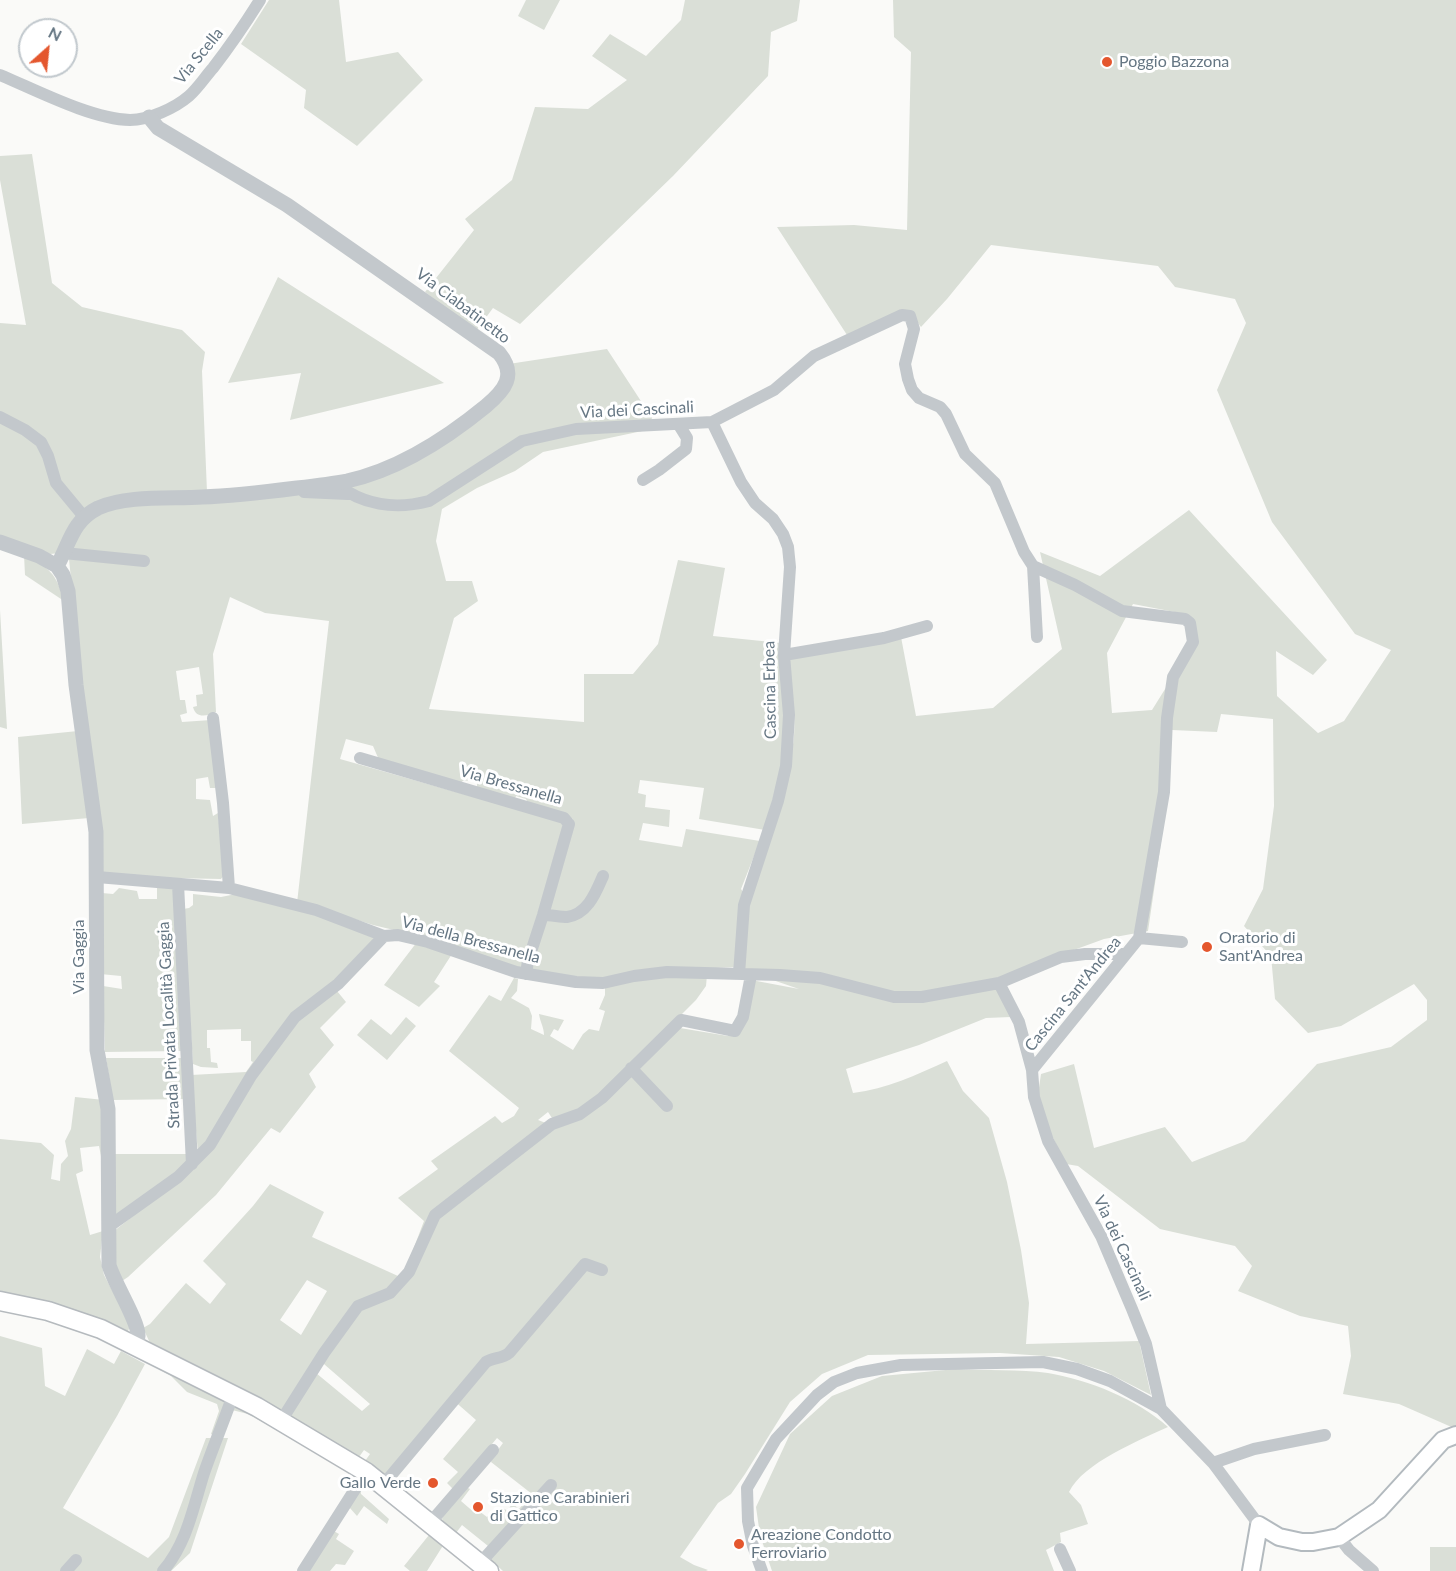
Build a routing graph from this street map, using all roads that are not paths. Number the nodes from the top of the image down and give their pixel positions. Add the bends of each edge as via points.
1 (260, 0) edge
2 (0, 75) edge
3 (149, 117) junction
4 (0, 417) edge
5 (712, 422) junction
6 (679, 425) junction
7 (644, 480) dead end
8 (335, 483) junction
9 (269, 491) junction
10 (348, 494) junction
11 (85, 518) junction
12 (0, 542) edge
13 (61, 560) junction
14 (144, 561) dead end
15 (1033, 566) junction
16 (927, 626) dead end
17 (1037, 637) dead end
18 (784, 655) junction
19 (213, 718) dead end
20 (360, 758) dead end
21 (603, 876) dead end
22 (97, 877) junction
23 (178, 884) junction
24 (229, 888) junction
25 (543, 915) junction
26 (384, 936) junction
27 (1139, 938) junction
28 (1182, 942) dead end
29 (1126, 954) junction
30 (526, 974) junction
31 (745, 974) junction
32 (999, 983) junction
33 (631, 1068) junction
34 (1032, 1071) junction
35 (667, 1106) dead end
36 (192, 1164) junction
37 (108, 1227) junction
38 (605, 1273) dead end
39 (0, 1301) edge
40 (135, 1345) junction
41 (233, 1395) junction
42 (1161, 1409) junction
43 (281, 1420) junction
44 (1325, 1435) dead end
45 (1456, 1435) edge
46 (493, 1450) dead end
47 (1213, 1463) junction
48 (366, 1472) junction
49 (383, 1485) junction
50 (550, 1485) dead end
51 (430, 1523) junction
52 (1258, 1525) junction
53 (1339, 1537) junction
54 (1060, 1549) dead end
55 (76, 1560) dead end
56 (485, 1567) edge
57 (66, 1571) edge
58 (163, 1571) edge
59 (303, 1571) edge
60 (762, 1571) edge
61 (1070, 1571) edge
62 (1251, 1571) edge
63 (1373, 1571) edge

1 - 3 street, Via Scella via 230,46 189,96
2 - 3 street via 108,117
3 - 8 street, Via Ciabatinetto via 158,129 287,205 390,275 505,361 505,386 478,412 400,461
4 - 11 street via 41,442 56,483
5 - 6 street, Via dei Cascinali
5 - 15 street, Via dei Cascinali via 774,390 814,356 902,315 910,316 914,329 905,364 912,390 919,398 940,407 965,454 995,483
5 - 18 street, Cascina Erbea via 741,482 778,525 788,547 790,580
6 - 7 street via 687,438 686,449
6 - 10 street, Via dei Cascinali via 576,429 522,441 429,501 412,506 378,505
8 - 9 street, Via Ciabatinetto
8 - 10 street, Via dei Cascinali
9 - 10 street, Via dei Cascinali
9 - 11 street, Via Ciabatinetto via 136,500 98,508
11 - 13 street via 71,533
12 - 13 street
13 - 14 street
13 - 22 street, Via Gaggia via 96,832
15 - 17 street
15 - 27 street, Cascina Sant'Andrea via 1122,611 1179,618 1190,623 1193,642 1173,677 1164,792
16 - 18 street via 884,638
18 - 31 street, Cascina Erbea via 789,715 786,766 744,905
19 - 24 street
20 - 25 street, Via Bressanella via 564,818 568,824
21 - 25 street via 595,897 581,911 568,917
22 - 23 street
22 - 37 street, Via Gaggia via 98,1050 108,1108
23 - 24 street
23 - 36 street, Strada Privata Località Gaggia
24 - 26 street via 315,910
25 - 30 street, Via Bressanella
26 - 30 street, Via della Bressanella via 428,942
26 - 36 street, Via della Bressanella via 338,984 295,1017 251,1076 210,1145
27 - 28 street, Cascina Sant'Andrea
27 - 29 street, Cascina Sant'Andrea
29 - 32 street, Via della Bressanella via 1061,957
29 - 34 street, Cascina Sant'Andrea
30 - 31 street, Via della Bressanella via 603,983 667,972
31 - 32 street, Via della Bressanella via 820,978 894,998
31 - 33 street, Cascina Erbea via 743,1017 735,1031 681,1020
32 - 34 street via 1019,1022
33 - 35 street
33 - 43 street via 602,1098 580,1114 552,1124 435,1215 409,1272 390,1293 358,1306
34 - 42 street, Via dei Cascinali via 1034,1096 1048,1141 1101,1236 1125,1290 1146,1344
36 - 37 street, Via della Bressanella via 144,1204
37 - 40 street, Via Gaggia via 109,1265 136,1326
38 - 49 street via 585,1264 509,1353 486,1362
39 - 40 main road via 73,1319
40 - 41 main road
41 - 43 main road
41 - 58 street via 184,1538
42 - 47 street
42 - 60 street via 1110,1382 1077,1369 1043,1362 901,1365 843,1378 817,1395 776,1439 747,1488 748,1521
43 - 48 main road
44 - 47 street via 1254,1449
45 - 53 main road via 1443,1440 1379,1510
46 - 51 street
47 - 52 street
48 - 49 main road
48 - 59 street
49 - 51 main road
50 - 56 street
51 - 56 main road
52 - 53 main road via 1280,1537 1302,1542
52 - 62 main road
53 - 63 street
54 - 61 street
55 - 57 street

